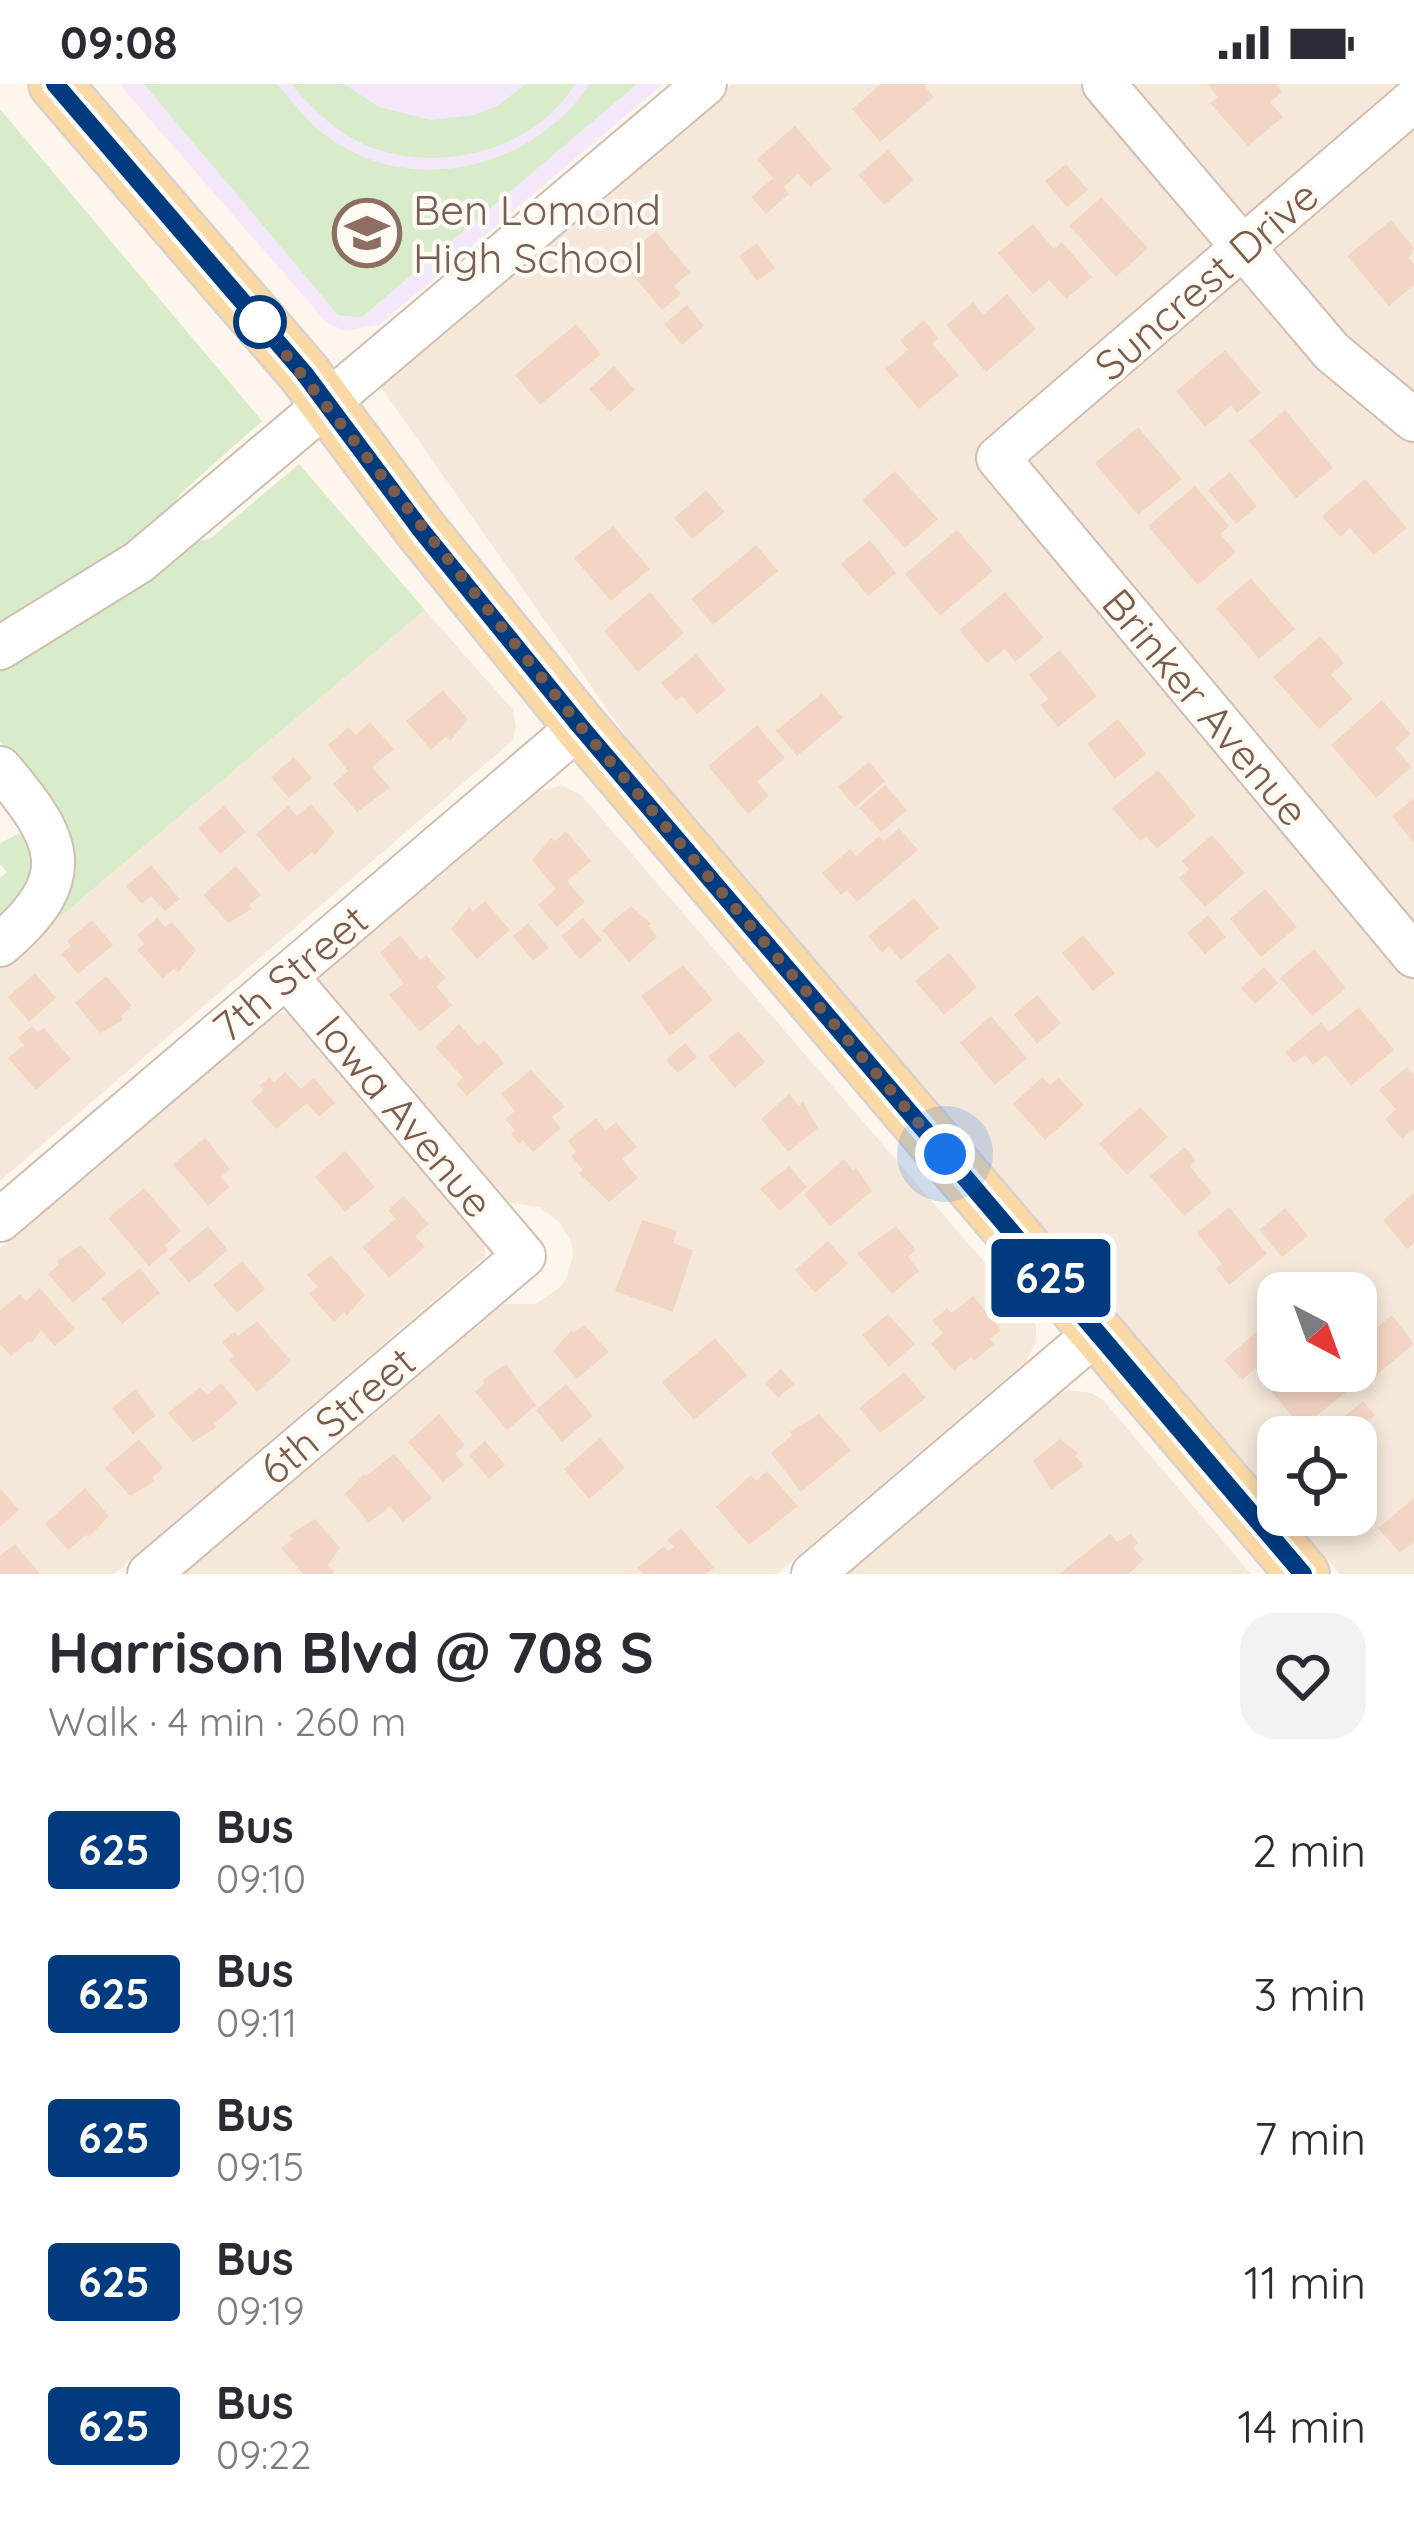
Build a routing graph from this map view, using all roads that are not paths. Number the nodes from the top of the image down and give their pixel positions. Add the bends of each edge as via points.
1 (55, 84) edge
2 (705, 84) edge
3 (1104, 84) edge
4 (1414, 100) edge
5 (1245, 246) junction
6 (325, 402) junction
7 (1414, 420) edge
8 (998, 458) joint
9 (0, 648) edge
10 (580, 726) junction
11 (0, 768) edge
12 (0, 945) edge
13 (1414, 956) edge
14 (286, 976) junction
15 (0, 1220) edge
16 (524, 1256) joint
17 (1097, 1332) junction
18 (149, 1574) edge
19 (813, 1574) edge
20 (1303, 1574) edge

1 - 6 main road
2 - 6 street
3 - 5 street
4 - 5 street, Suncrest Drive
5 - 7 street via 1332,352
5 - 8 street, Suncrest Drive
6 - 9 street via 139,562
6 - 10 main road
8 - 13 street, Brinker Avenue
10 - 14 street, 7th Street
10 - 17 main road
11 - 12 street via 42,819 52,877 34,916
14 - 15 street, 7th Street
14 - 16 street, Iowa Avenue
16 - 18 street, 6th Street
17 - 19 street
17 - 20 main road

